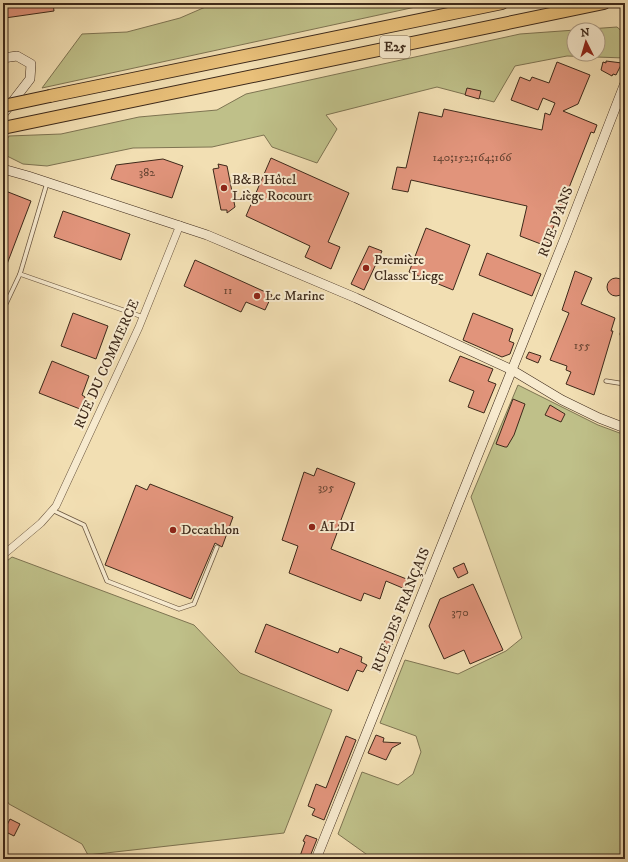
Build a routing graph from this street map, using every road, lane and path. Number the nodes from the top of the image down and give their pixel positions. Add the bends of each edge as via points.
1 (502, 3) edge
2 (604, 3) edge
3 (3, 58) edge
4 (625, 82) edge
5 (3, 106) edge
6 (3, 114) edge
7 (3, 128) edge
8 (3, 169) edge
9 (48, 182) junction
10 (180, 225) junction
11 (20, 274) junction
12 (3, 310) edge
13 (143, 316) junction
14 (512, 370) junction
15 (606, 381) dead end
16 (625, 384) edge
17 (625, 428) edge
18 (52, 510) junction
19 (217, 547) dead end
20 (3, 555) edge
21 (316, 859) edge

1 - 5 highway, E25, bridge
2 - 7 highway, E25
3 - 6 main road via 17,56 31,64 30,79
4 - 14 main road, RUE D'ANS
8 - 9 main road
9 - 10 main road
9 - 11 lane
10 - 13 street, RUE DU COMMERCE
10 - 14 main road via 207,234 356,298
11 - 12 lane
11 - 13 lane
13 - 18 street, RUE DU COMMERCE via 84,448
14 - 17 main road via 562,400
14 - 21 main road, RUE DES FRANÇAIS
15 - 16 lane
18 - 19 lane via 84,525 107,581 179,609 194,604
18 - 20 street, RUE DU COMMERCE via 41,523

